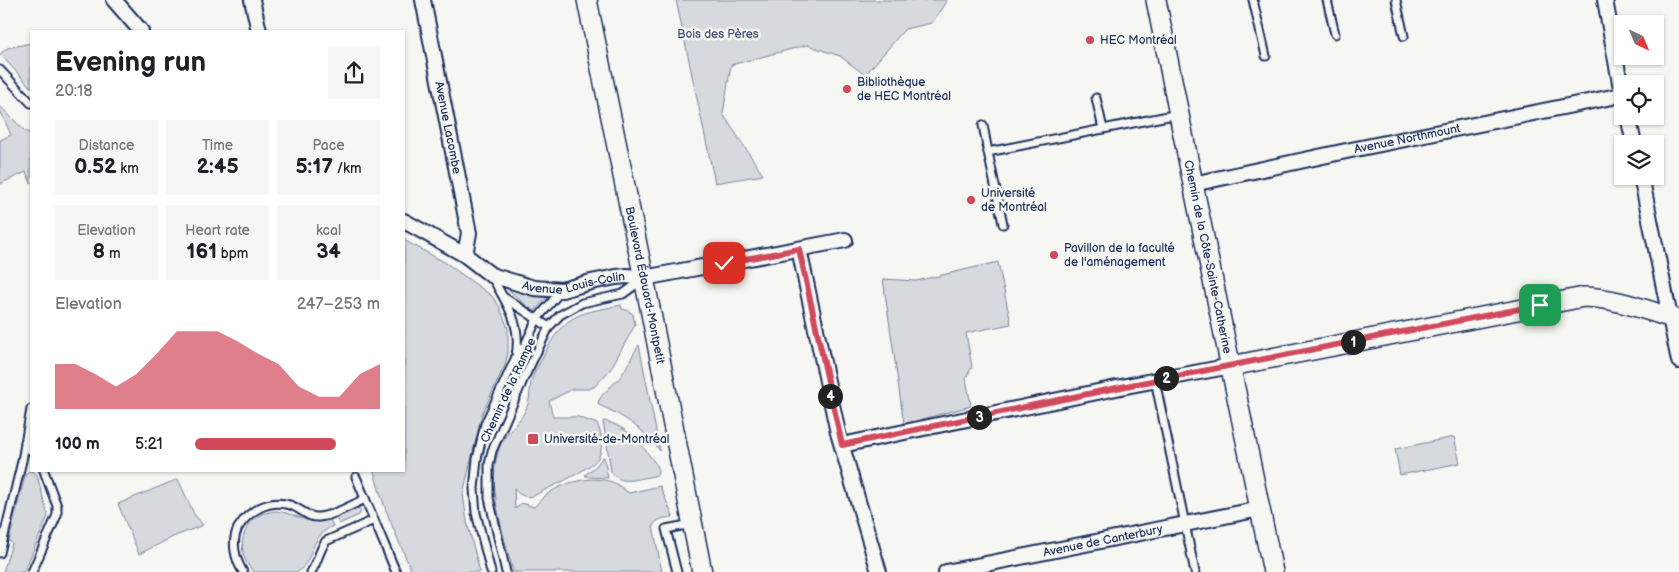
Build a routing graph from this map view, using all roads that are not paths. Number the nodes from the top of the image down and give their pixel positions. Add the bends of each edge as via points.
1 (114, 0) edge
2 (252, 0) edge
3 (423, 0) edge
4 (587, 0) edge
5 (1156, 0) edge
6 (1253, 0) edge
7 (1328, 0) edge
8 (1396, 0) edge
9 (1605, 0) edge
10 (140, 30) edge
11 (259, 30) edge
12 (1335, 34) dead end
13 (1404, 36) dead end
14 (1266, 56) dead end
15 (0, 70) edge
16 (1618, 75) edge
17 (1614, 97) edge
18 (1096, 98) dead end
19 (30, 102) edge
20 (1178, 114) junction
21 (983, 125) dead end
22 (1103, 129) junction
23 (988, 152) junction
24 (1193, 184) junction
25 (1643, 185) edge
26 (405, 222) edge
27 (1004, 224) dead end
28 (845, 240) dead end
29 (799, 249) junction
30 (465, 255) junction
31 (491, 275) junction
32 (644, 278) junction
33 (562, 290) junction
34 (502, 296) junction
35 (537, 319) junction
36 (1675, 319) edge
37 (549, 327) junction
38 (515, 360) junction
39 (1679, 361) edge
40 (1231, 366) junction
41 (1155, 380) junction
42 (30, 415) edge
43 (25, 442) junction
44 (842, 445) junction
45 (30, 450) edge
46 (44, 472) edge
47 (356, 477) dead end
48 (365, 498) junction
49 (1260, 509) junction
50 (374, 520) junction
51 (693, 524) junction
52 (1185, 524) junction
53 (0, 553) edge
54 (32, 572) edge
55 (243, 572) edge
56 (311, 572) edge
57 (396, 572) edge
58 (491, 572) edge
59 (506, 572) edge
60 (677, 572) edge
61 (700, 572) edge
62 (879, 572) edge
63 (946, 572) edge
64 (1195, 572) edge
65 (1273, 572) edge

1 - 10 street
2 - 11 street
3 - 30 street, Avenue Lacombe via 470,233
4 - 32 street, Boulevard Édouard-Montpetit
5 - 20 street, Chemin de la Côte-Sainte-Catherine
6 - 14 lane
7 - 12 lane
8 - 13 lane
9 - 16 street
15 - 19 lane
17 - 24 street, Avenue Northmount
18 - 22 lane
20 - 22 lane
20 - 24 street, Chemin de la Côte-Sainte-Catherine
21 - 23 lane
22 - 23 lane
23 - 27 lane
24 - 40 street, Chemin de la Côte-Sainte-Catherine
25 - 36 street via 1664,292
26 - 30 street, Avenue Louis-Colin
28 - 29 street, Avenue Louis-Colin
29 - 32 street, Avenue Louis-Colin
29 - 44 street
30 - 31 street, Avenue Louis-Colin
31 - 33 street, Avenue Louis-Colin via 534,288
31 - 34 lane, Chemin de la Rampe
32 - 33 street, Avenue Louis-Colin via 616,277
32 - 37 lane, Chemin de la Rampe via 623,294 573,307
32 - 51 street, Boulevard Édouard-Montpetit
33 - 35 lane, Chemin de la Rampe
34 - 35 lane
34 - 38 lane, Chemin de la Rampe via 517,329
35 - 37 lane
35 - 38 lane, Chemin de la Rampe
36 - 39 street
36 - 40 street via 1602,298 1584,297
37 - 59 lane, Chemin de la Rampe via 502,426 489,465 489,498
38 - 58 lane, Chemin de la Rampe via 486,424 474,476 476,513
40 - 41 street
40 - 49 street, Chemin de la Côte-Sainte-Catherine
41 - 44 street
41 - 52 lane
42 - 43 lane
43 - 45 lane
43 - 53 lane
44 - 62 street
46 - 54 lane via 57,506 57,515
47 - 48 lane
48 - 50 lane
48 - 55 lane via 317,517 290,505 275,503 262,506 243,520 236,533 237,563
49 - 52 street, Avenue de Canterbury
49 - 65 street, Chemin de la Côte-Sainte-Catherine
50 - 56 lane via 326,541
50 - 57 lane
51 - 60 lane via 666,529
51 - 61 street, Boulevard Édouard-Montpetit
52 - 63 street, Avenue de Canterbury
52 - 64 lane

